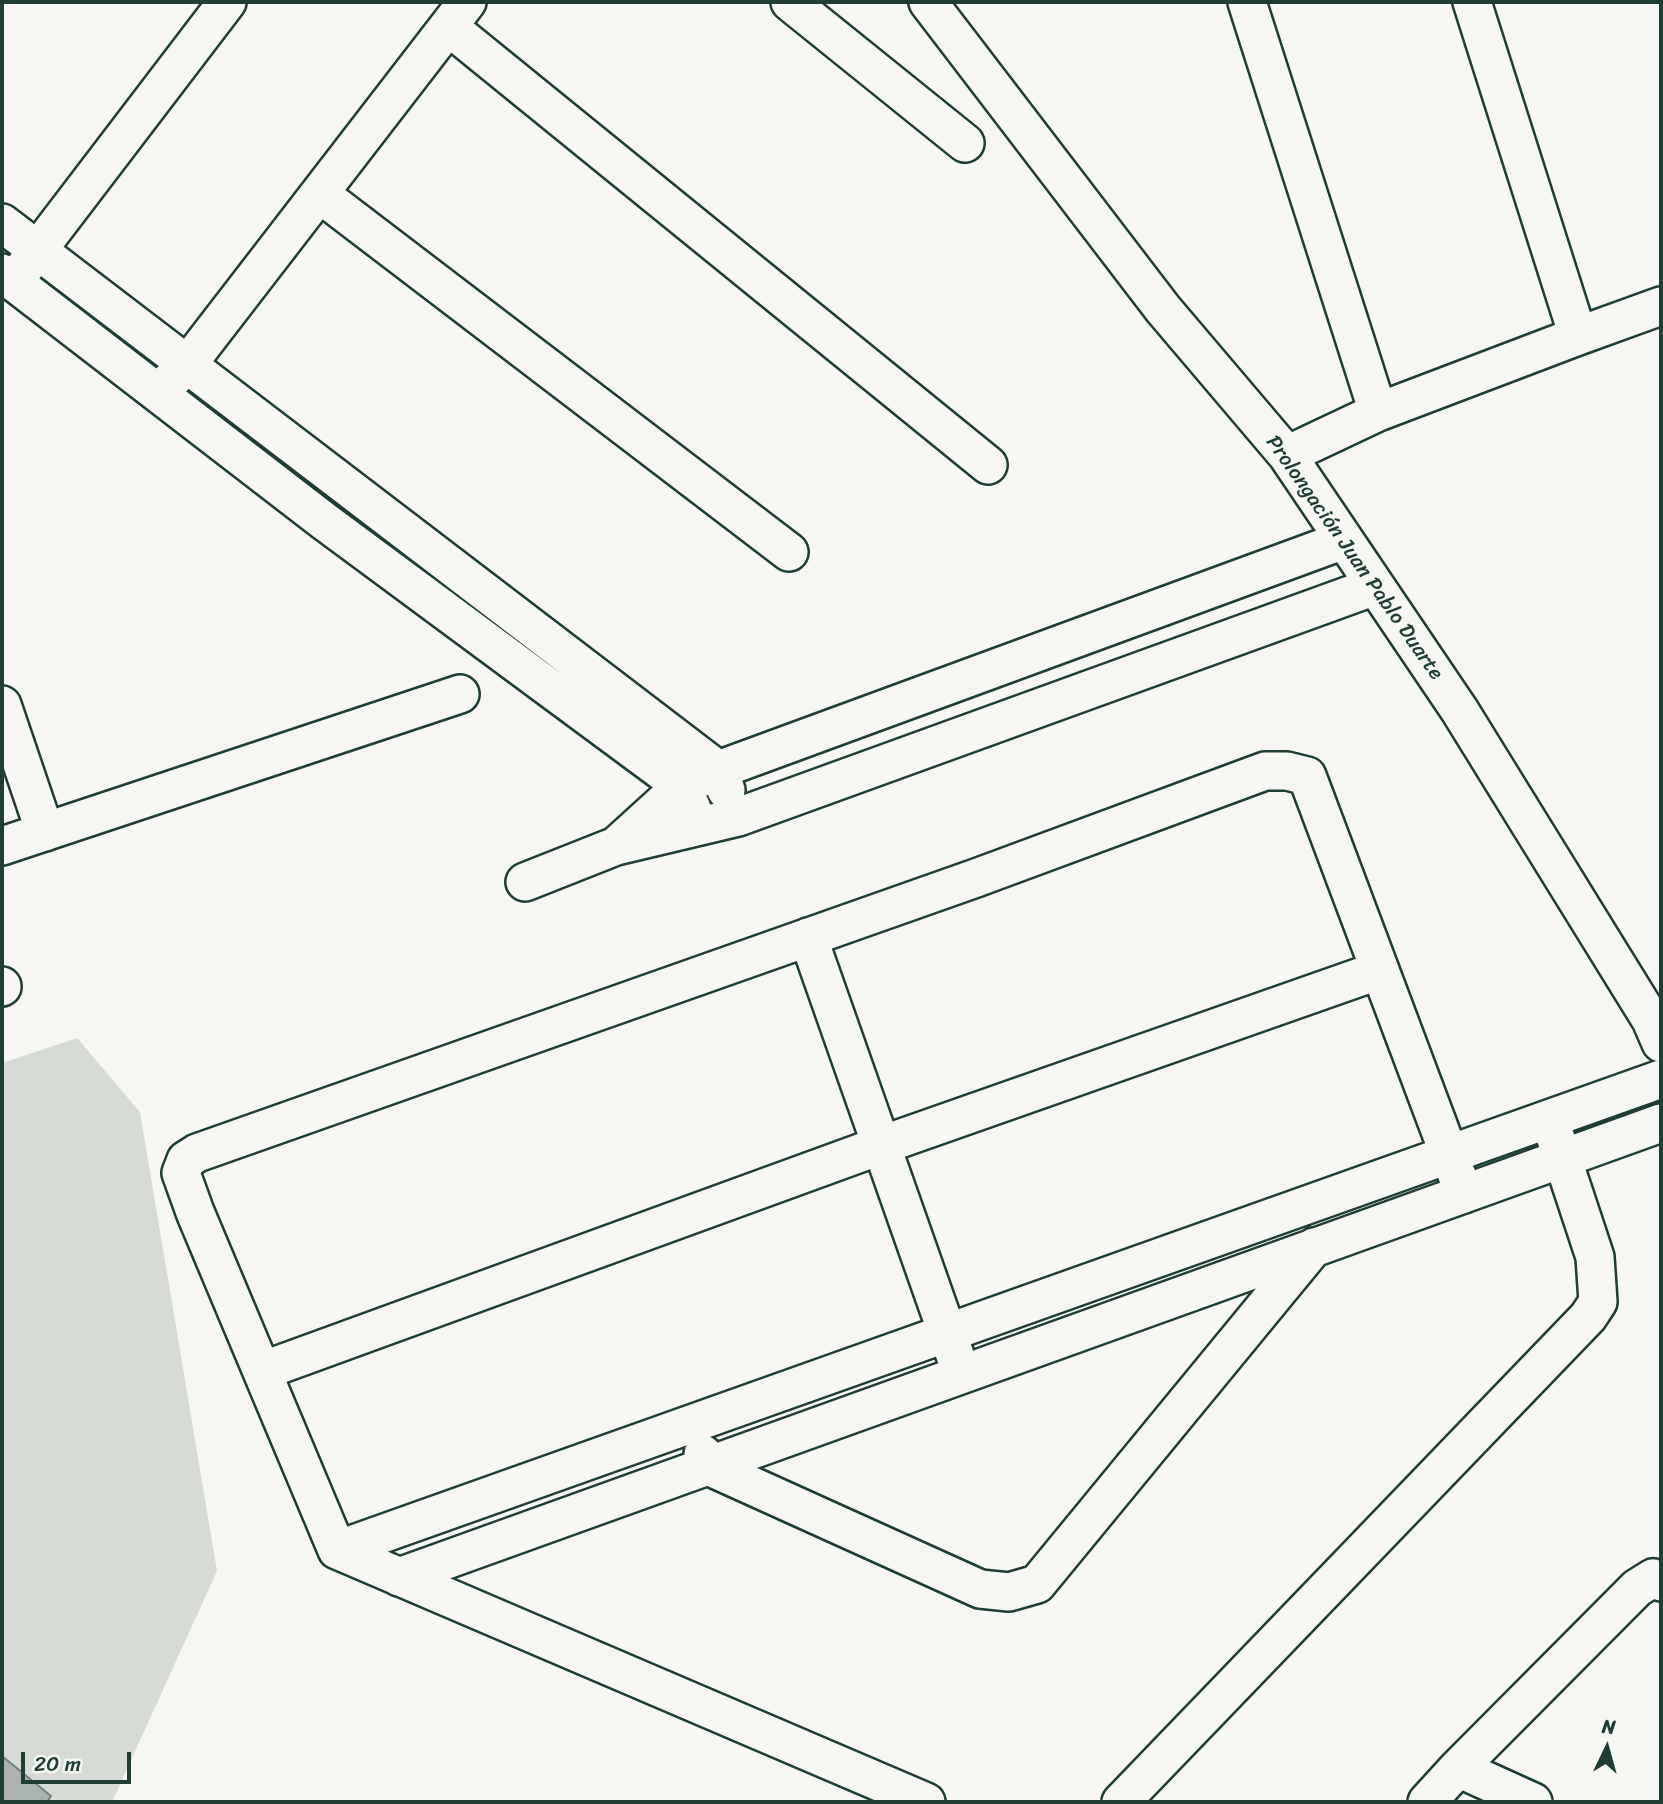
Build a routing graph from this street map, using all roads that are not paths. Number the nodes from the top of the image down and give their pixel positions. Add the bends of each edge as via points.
1 (227, 2) edge
2 (790, 2) edge
3 (928, 2) edge
4 (1247, 2) edge
5 (1472, 2) edge
6 (458, 14) edge
7 (965, 142) dead end
8 (320, 194) junction
9 (2, 223) edge
10 (37, 250) junction
11 (8, 277) edge
12 (1661, 306) edge
13 (1578, 335) junction
14 (187, 365) junction
15 (158, 393) junction
16 (1378, 412) junction
17 (1287, 456) junction
18 (988, 465) dead end
19 (1344, 540) junction
20 (789, 552) dead end
21 (1375, 586) junction
22 (460, 694) dead end
23 (2, 705) edge
24 (718, 770) junction
25 (682, 786) junction
26 (738, 817) junction
27 (699, 827) junction
28 (45, 832) junction
29 (2, 846) edge
30 (616, 846) junction
31 (525, 882) dead end
32 (808, 937) junction
33 (1380, 970) junction
34 (1658, 1027) edge
35 (1661, 1079) edge
36 (1549, 1119) junction
37 (1661, 1123) edge
38 (882, 1145) junction
39 (1449, 1154) junction
40 (1563, 1158) junction
41 (1464, 1194) junction
42 (1296, 1209) junction
43 (1315, 1247) junction
44 (948, 1333) junction
45 (262, 1371) junction
46 (961, 1375) junction
47 (689, 1424) junction
48 (708, 1466) junction
49 (337, 1550) junction
50 (1658, 1576) edge
51 (399, 1577) junction
52 (1458, 1768) junction
53 (926, 1802) edge
54 (1121, 1802) edge
55 (1427, 1802) edge
56 (1533, 1802) edge

1 - 10 street
2 - 7 street
3 - 17 street, Prolongación Juan Pablo Duarte via 1163,309
4 - 16 street
5 - 13 street
6 - 8 street
6 - 18 street
8 - 14 street
8 - 20 street
9 - 10 street
10 - 11 street
10 - 14 street
11 - 15 street
12 - 13 street
13 - 16 street
14 - 15 street
14 - 24 street
15 - 25 street
16 - 17 street
17 - 19 street, Prolongación Juan Pablo Duarte
19 - 21 street, Prolongación Juan Pablo Duarte
19 - 24 street
21 - 26 street
21 - 34 street, Prolongación Juan Pablo Duarte via 1460,711
22 - 28 street
23 - 28 street
24 - 25 street
24 - 26 street
25 - 27 street
25 - 30 street
26 - 27 street
27 - 30 street
28 - 29 street
30 - 31 street
32 - 33 street via 1265,771 1287,771 1307,776
32 - 38 street
32 - 45 street via 186,1160 181,1173 195,1212
33 - 38 street
33 - 39 street
35 - 36 street
36 - 39 street
36 - 40 street
37 - 40 street
38 - 44 street
38 - 45 street
39 - 41 street
39 - 42 street
40 - 41 street
40 - 54 street via 1595,1257 1598,1302 1588,1317
41 - 43 street
42 - 43 street
42 - 44 street
43 - 46 street
43 - 48 street via 1037,1584 1009,1592 980,1589
44 - 46 street
44 - 47 street
45 - 49 street
46 - 48 street
47 - 48 street
47 - 49 street
48 - 51 street
49 - 51 street
50 - 52 street via 1637,1588
51 - 53 street
52 - 55 street
52 - 56 street

